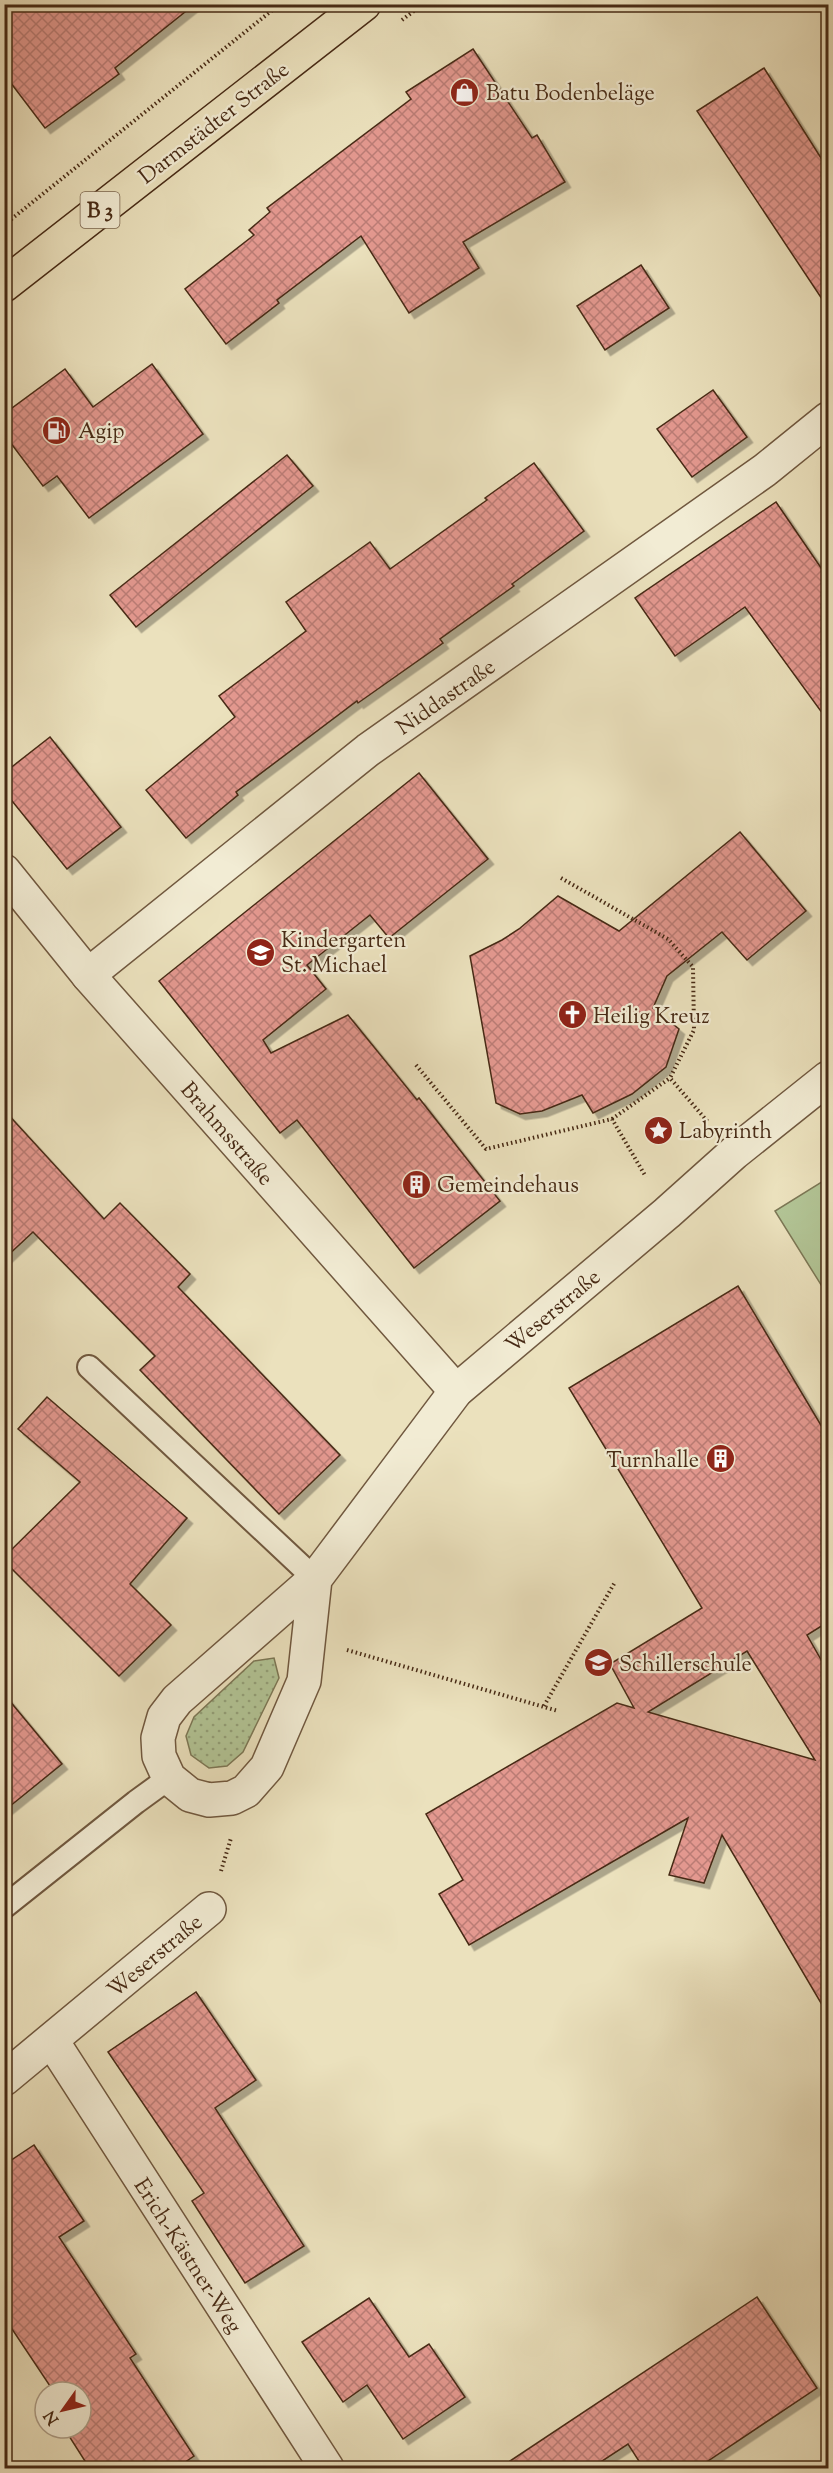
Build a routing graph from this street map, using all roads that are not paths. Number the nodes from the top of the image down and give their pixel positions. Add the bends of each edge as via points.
1 (364, 4) edge
2 (4, 285) edge
3 (820, 426) edge
4 (4, 871) edge
5 (88, 975) junction
6 (828, 1078) edge
7 (89, 1367) dead end
8 (456, 1391) junction
9 (315, 1579) junction
10 (170, 1778) junction
11 (4, 1907) edge
12 (209, 1909) road end
13 (52, 2041) junction
14 (4, 2079) edge
15 (327, 2469) edge

1 - 2 main road, Darmstädter Straße / B 3
3 - 5 street, Niddastraße via 756,476 368,750
4 - 5 street, Brahmsstraße
5 - 8 street, Brahmsstraße
6 - 8 street, Weserstraße via 734,1153
7 - 9 lane
8 - 9 street, Weserstraße
9 - 10 street, Weserstraße via 177,1700 164,1717 158,1738 159,1756
9 - 10 street via 304,1681 267,1767 246,1791 232,1798 210,1800 190,1795
10 - 11 lane
12 - 13 street, Weserstraße
13 - 14 street, Weserstraße
13 - 15 street, Erich-Kästner-Weg

